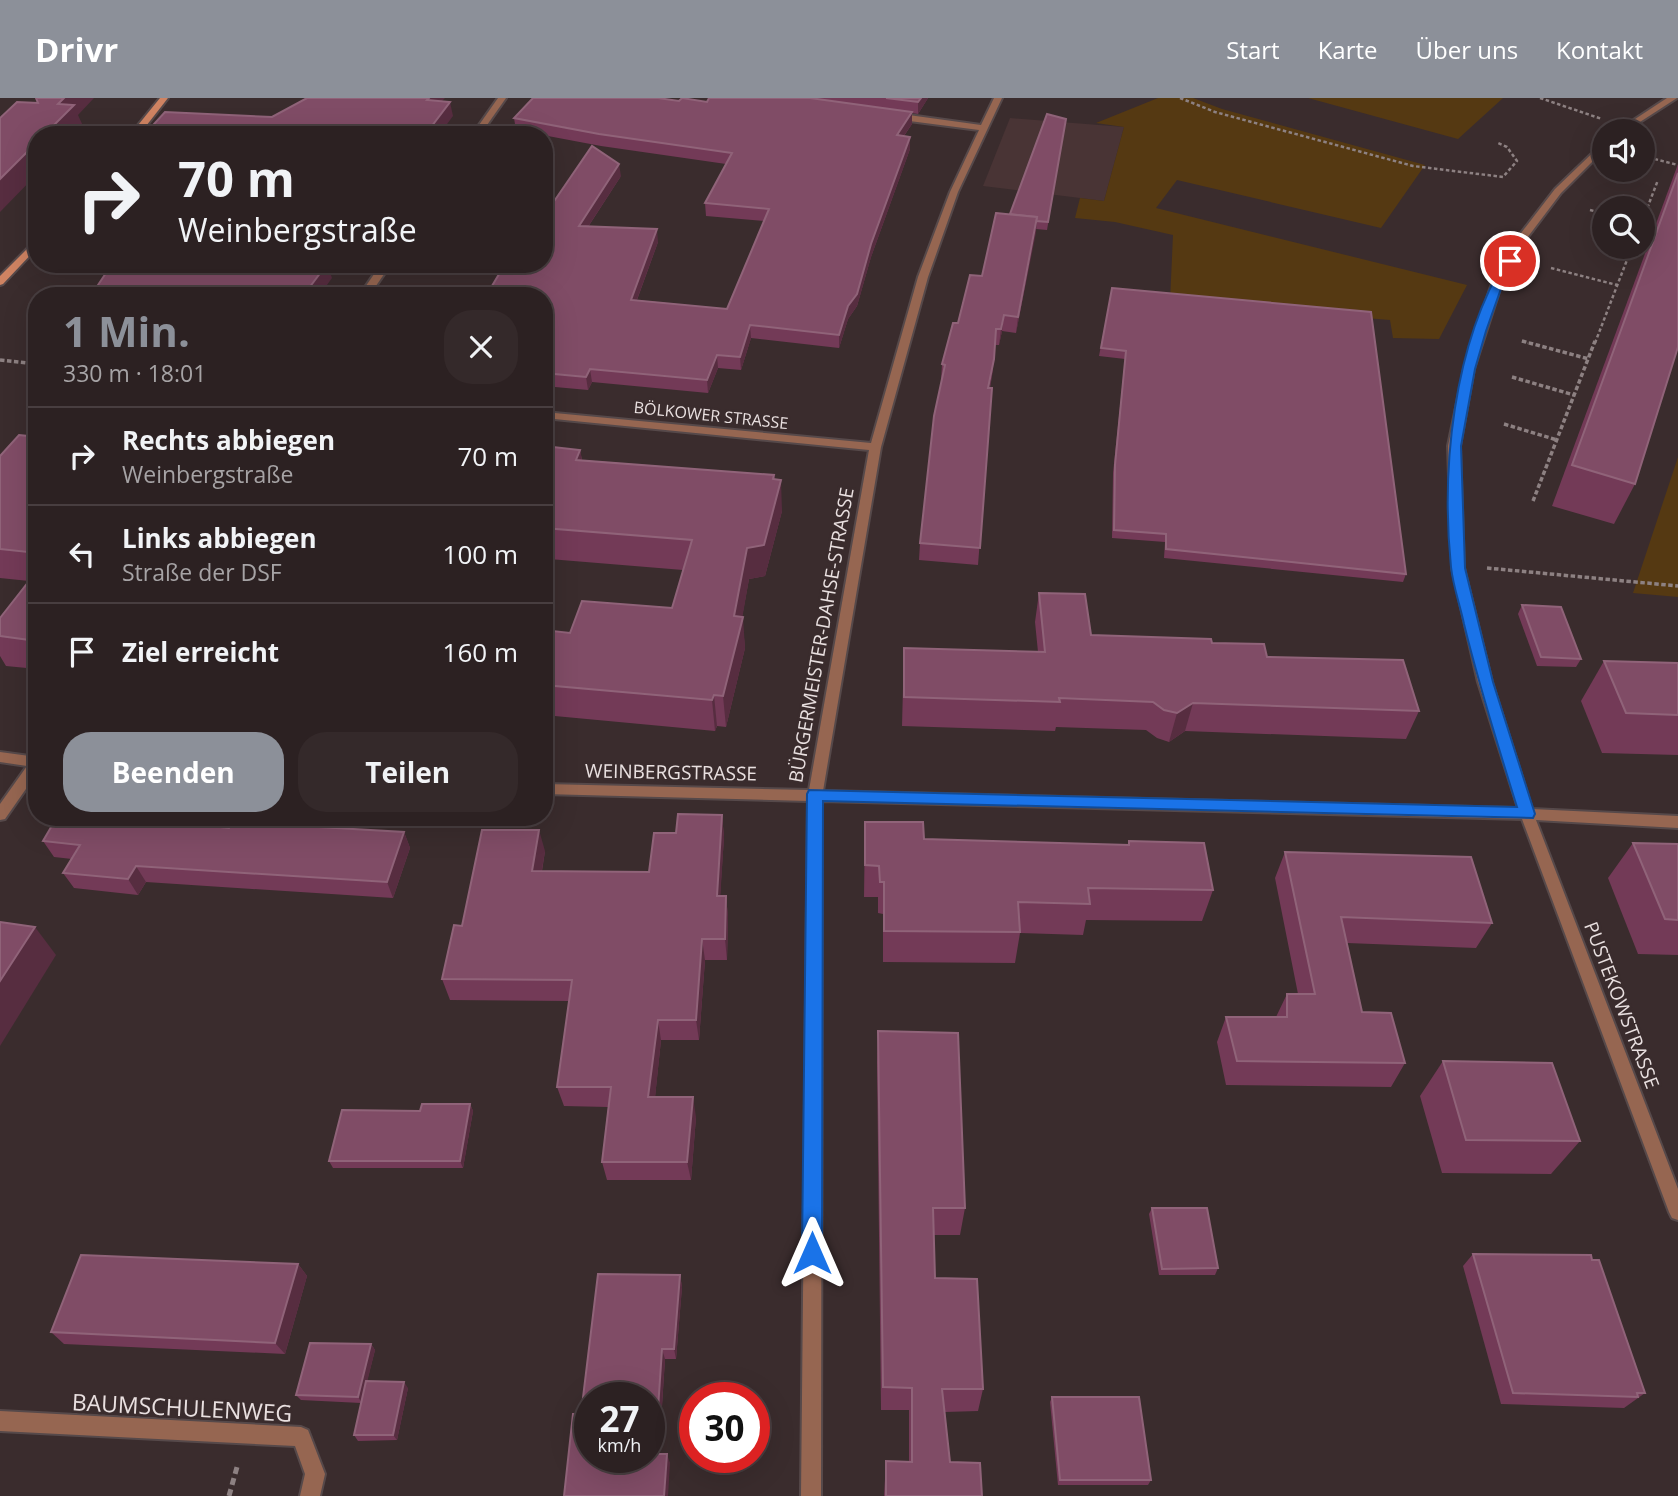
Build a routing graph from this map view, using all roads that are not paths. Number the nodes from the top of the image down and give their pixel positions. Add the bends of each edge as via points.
1 (164, 98) edge
2 (502, 98) edge
3 (998, 98) edge
4 (1673, 98) edge
5 (889, 116) edge
6 (1640, 119) edge
7 (141, 126) edge
8 (482, 126) edge
9 (983, 128) junction
10 (1592, 157) edge
11 (28, 252) edge
12 (0, 282) edge
13 (553, 416) edge
14 (875, 447) junction
15 (0, 757) edge
16 (28, 761) edge
17 (28, 775) edge
18 (553, 789) edge
19 (815, 794) junction
20 (1527, 814) junction
21 (0, 815) edge
22 (1678, 822) edge
23 (1678, 1212) edge
24 (0, 1421) edge
25 (310, 1496) edge
26 (811, 1496) edge

1 - 7 main road
2 - 8 street
3 - 9 street, BÜRGERMEISTER-DAHSE-STRASSE
4 - 6 street
5 - 9 street
9 - 14 street, BÜRGERMEISTER-DAHSE-STRASSE via 923,277
10 - 20 street, PUSTEKOWSTRASSE via 1558,191 1523,237 1496,286 1469,369 1454,446 1458,568 1485,682
11 - 12 main road
13 - 14 street, BÖLKOWER STRASSE
14 - 19 street, BÜRGERMEISTER-DAHSE-STRASSE
15 - 16 street
17 - 21 street
18 - 19 street, WEINBERGSTRASSE
19 - 20 street, WEINBERGSTRASSE
19 - 26 street, BÜRGERMEISTER-DAHSE-STRASSE
20 - 22 street, WEINBERGSTRASSE
20 - 23 street, PUSTEKOWSTRASSE
24 - 25 street, BAUMSCHULENWEG via 301,1437 315,1474

